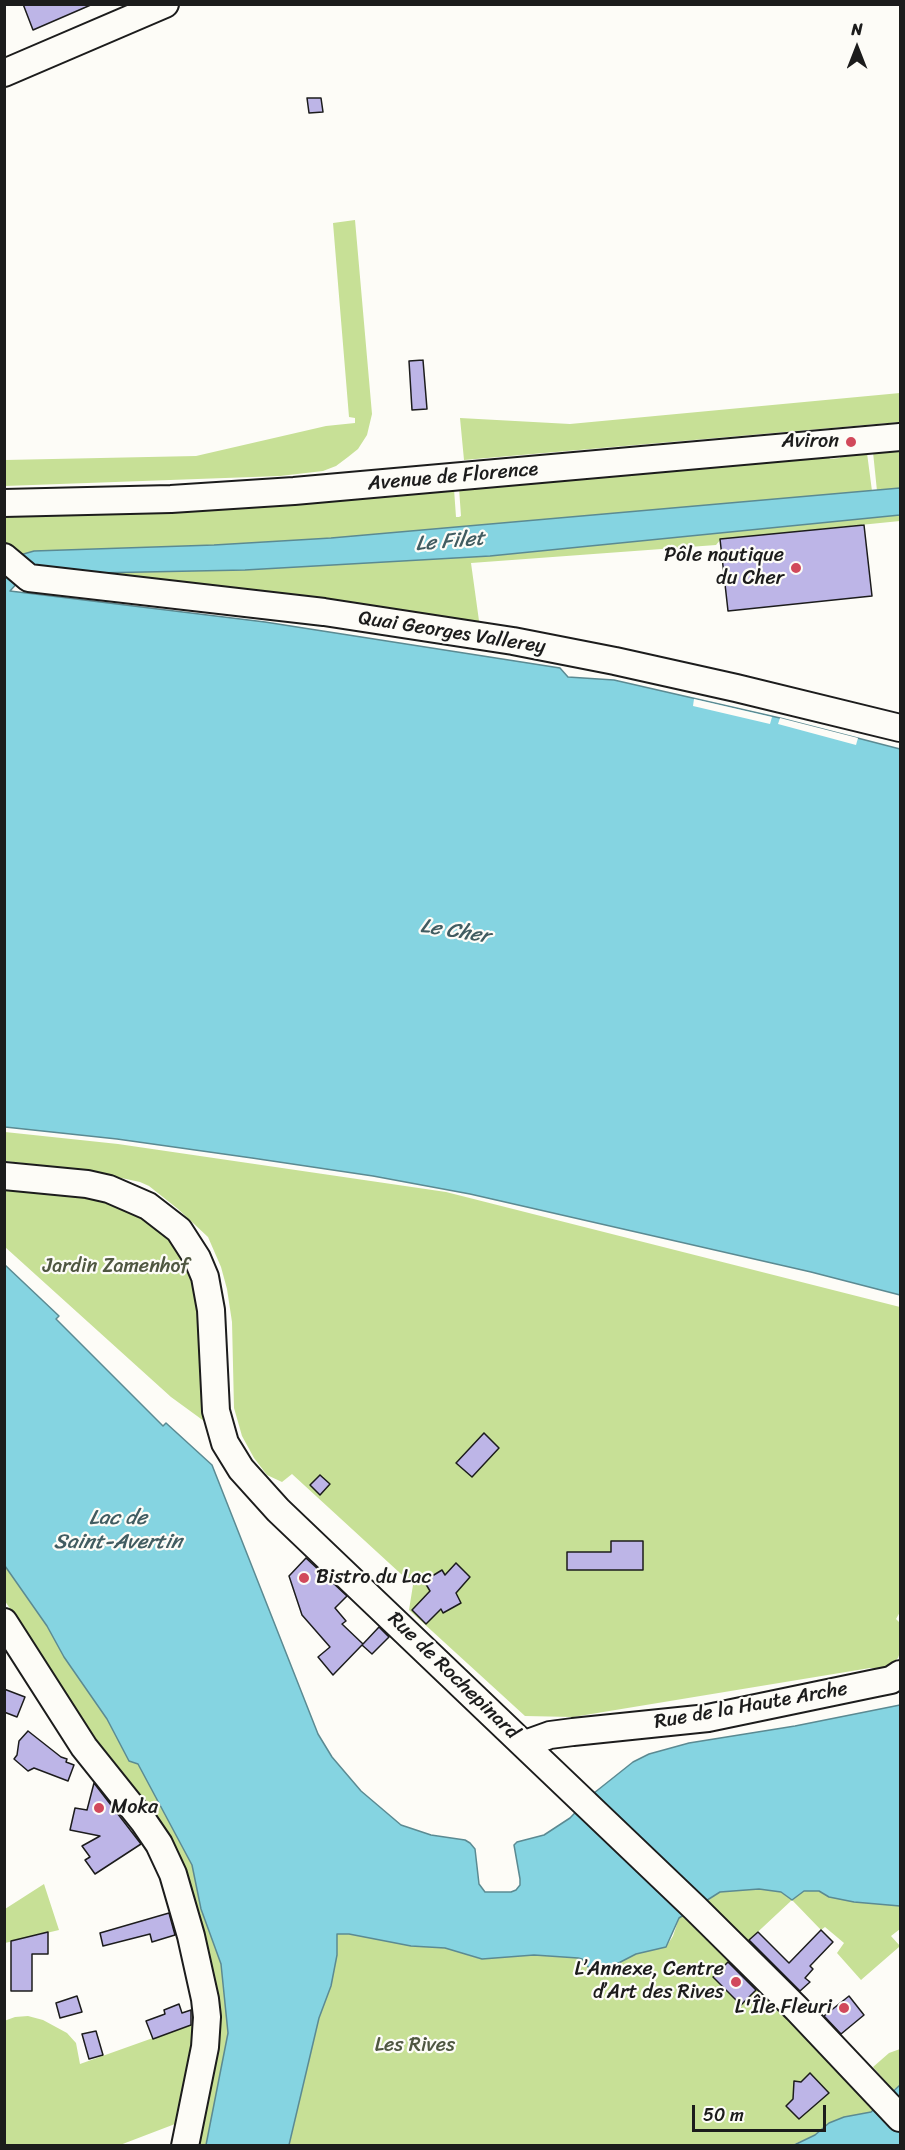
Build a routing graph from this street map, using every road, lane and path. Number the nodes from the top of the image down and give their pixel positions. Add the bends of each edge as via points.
1 (165, 4) edge
2 (4, 74) edge
3 (900, 437) edge
4 (4, 503) edge
5 (4, 557) edge
6 (900, 728) edge
7 (4, 1176) edge
8 (4, 1622) edge
9 (900, 1674) edge
10 (525, 1744) junction
11 (900, 2118) edge
12 (185, 2145) edge

1 - 2 street
3 - 4 street, Avenue de Florence via 294,491
5 - 6 street, Quai Georges Vallerey via 29,578 324,612 513,642 615,661
7 - 10 street, Rue de Rochepinard via 109,1189 148,1206 179,1230 205,1277 211,1310 216,1410 225,1443 241,1469 278,1510
8 - 12 street via 84,1747 159,1844 173,1874 191,1936 207,2018
9 - 10 street, Rue de la Haute Arche via 891,1680 708,1718 550,1735
10 - 11 street, Rue de Rochepinard via 695,1908

